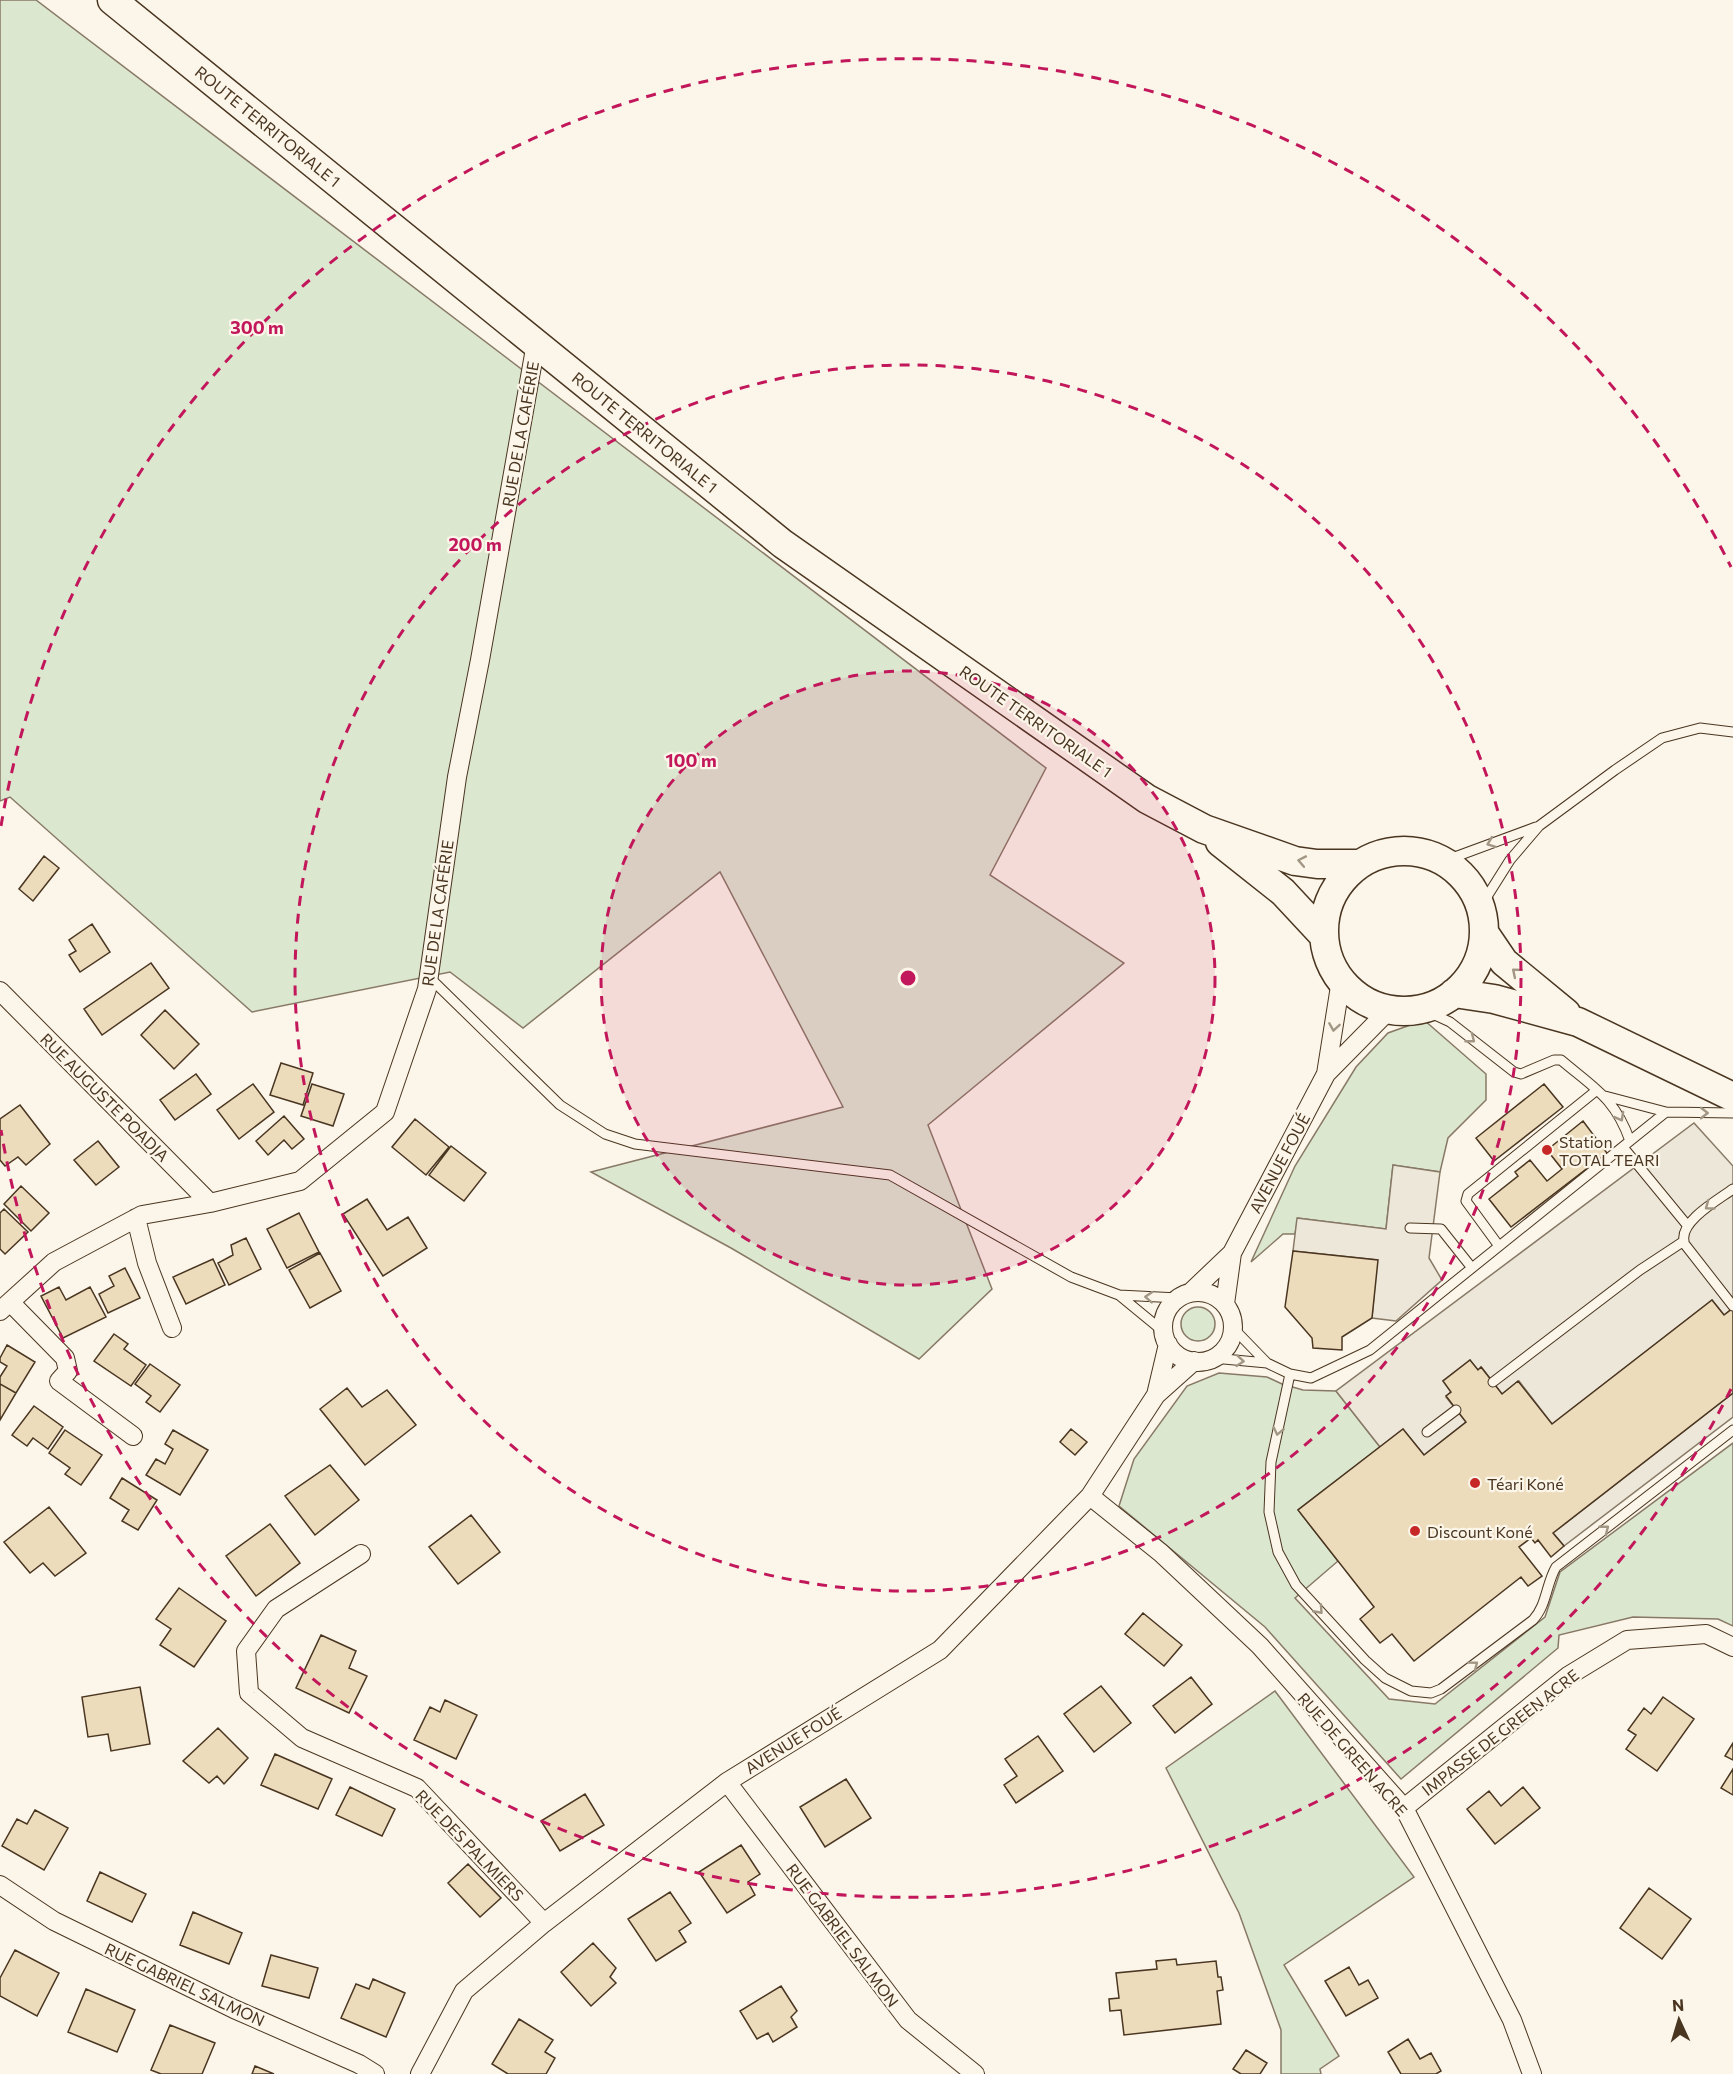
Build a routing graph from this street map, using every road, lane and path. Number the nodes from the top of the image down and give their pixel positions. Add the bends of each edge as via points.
1 (112, 0) edge
2 (536, 343) junction
3 (1733, 732) edge
4 (1539, 826) junction
5 (1204, 829) junction
6 (1444, 861) junction
7 (1360, 864) junction
8 (1481, 906) junction
9 (1485, 934) junction
10 (1324, 936) junction
11 (429, 977) junction
12 (1341, 980) junction
13 (0, 991) edge
14 (1454, 993) junction
15 (1422, 1009) junction
16 (1389, 1010) junction
17 (1578, 1022) junction
18 (1326, 1074) junction
19 (1597, 1090) junction
20 (1605, 1096) junction
21 (1733, 1097) edge
22 (1666, 1112) junction
23 (1733, 1113) edge
24 (1627, 1144) junction
25 (1733, 1189) edge
26 (210, 1203) junction
27 (136, 1218) junction
28 (1687, 1226) junction
29 (1410, 1228) dead end
30 (1683, 1242) junction
31 (1499, 1246) junction
32 (1232, 1252) junction
33 (1472, 1268) junction
34 (1119, 1295) junction
35 (1184, 1295) junction
36 (1225, 1304) junction
37 (5, 1306) edge
38 (1733, 1306) edge
39 (172, 1328) dead end
40 (1233, 1328) junction
41 (1166, 1338) junction
42 (1213, 1358) junction
43 (1194, 1361) junction
44 (1267, 1363) junction
45 (1290, 1374) junction
46 (1492, 1382) dead end
47 (1156, 1395) junction
48 (1456, 1410) dead end
49 (1733, 1430) edge
50 (1427, 1432) dead end
51 (133, 1436) dead end
52 (1090, 1496) junction
53 (361, 1554) dead end
54 (1733, 1647) edge
55 (726, 1782) junction
56 (1404, 1808) junction
57 (0, 1885) edge
58 (544, 1923) junction
59 (375, 2074) edge
60 (420, 2074) edge
61 (975, 2074) edge
62 (1532, 2074) edge

1 - 2 main road, ROUTE TERRITORIALE 1
2 - 5 main road, ROUTE TERRITORIALE 1 via 783,544 1147,799
2 - 11 street, RUE DE LA CAFÉRIE via 457,777
3 - 4 lane via 1700,728 1662,738
4 -> 6 lane
4 - 8 lane
7 -> 5 main road, ROUTE TERRITORIALE 1 via 1295,861
5 - 10 main road, ROUTE TERRITORIALE 1 via 1283,892
6 - 7 main road via 1424,853 1401,851
6 - 8 main road via 1460,873
7 - 10 main road via 1332,895 1325,915
8 - 9 main road
9 - 14 main road via 1470,977
17 -> 9 main road via 1504,962
10 - 12 main road via 1329,959
11 - 26 street, RUE DE LA CAFÉRIE via 385,1112 300,1181
11 - 34 lane via 560,1105 604,1134 635,1144 890,1175 1071,1277
12 - 16 main road via 1354,994
12 -> 18 street, AVENUE FOUÉ
13 - 26 street, RUE AUGUSTE POADJA
14 - 15 main road
14 - 17 main road via 1494,999
15 - 16 main road
15 -> 19 lane via 1450,1022 1514,1072 1521,1074 1561,1060
16 - 18 street, AVENUE FOUÉ
17 - 21 main road
18 - 32 street, AVENUE FOUÉ
19 - 20 lane
19 - 31 lane via 1468,1194 1470,1209
20 - 22 lane
20 -> 24 lane via 1618,1113
22 -> 23 lane
22 - 24 lane
24 - 28 lane
24 - 31 lane
25 -> 28 lane
26 - 27 street, RUE DE LA CAFÉRIE
27 - 37 street, RUE DE LA CAFÉRIE via 54,1262
27 - 39 street via 147,1263
28 - 30 lane
29 - 33 lane via 1441,1229
30 - 38 lane
30 - 46 lane
31 - 33 lane
32 - 35 street, AVENUE FOUÉ
32 - 36 street, AVENUE FOUÉ
33 - 45 lane via 1370,1350 1311,1378
35 -> 34 lane
34 - 41 lane
35 - 36 street via 1209,1294
35 - 41 street via 1166,1313
36 - 40 street
37 - 51 street via 65,1358 68,1371 59,1381
40 - 42 street via 1227,1346
40 - 44 lane
41 - 43 street via 1174,1352
41 - 47 street, AVENUE FOUÉ
42 - 43 street
42 -> 44 lane
43 - 47 street, AVENUE FOUÉ
44 - 45 lane
45 -> 49 lane via 1271,1462 1269,1512 1278,1552 1296,1585 1365,1660 1385,1678 1411,1691 1431,1693 1441,1689 1533,1620 1540,1612 1556,1567
47 - 52 street, AVENUE FOUÉ
48 - 50 lane
52 - 55 street, AVENUE FOUÉ via 940,1650
52 - 56 street, RUE DE GREEN ACRE via 1161,1552 1260,1646
53 - 58 street, RUE DES PALMIERS via 276,1609 246,1650 249,1693 302,1738 417,1788
54 - 56 street, IMPASSE DE GREEN ACRE via 1706,1634 1627,1640 1568,1676
55 - 58 street, AVENUE FOUÉ
55 - 61 street, RUE GABRIEL SALMON via 908,2020
56 - 62 street, RUE DE GREEN ACRE via 1512,2020
57 - 59 street, RUE GABRIEL SALMON via 54,1921
58 - 60 street, AVENUE FOUÉ via 464,1991

